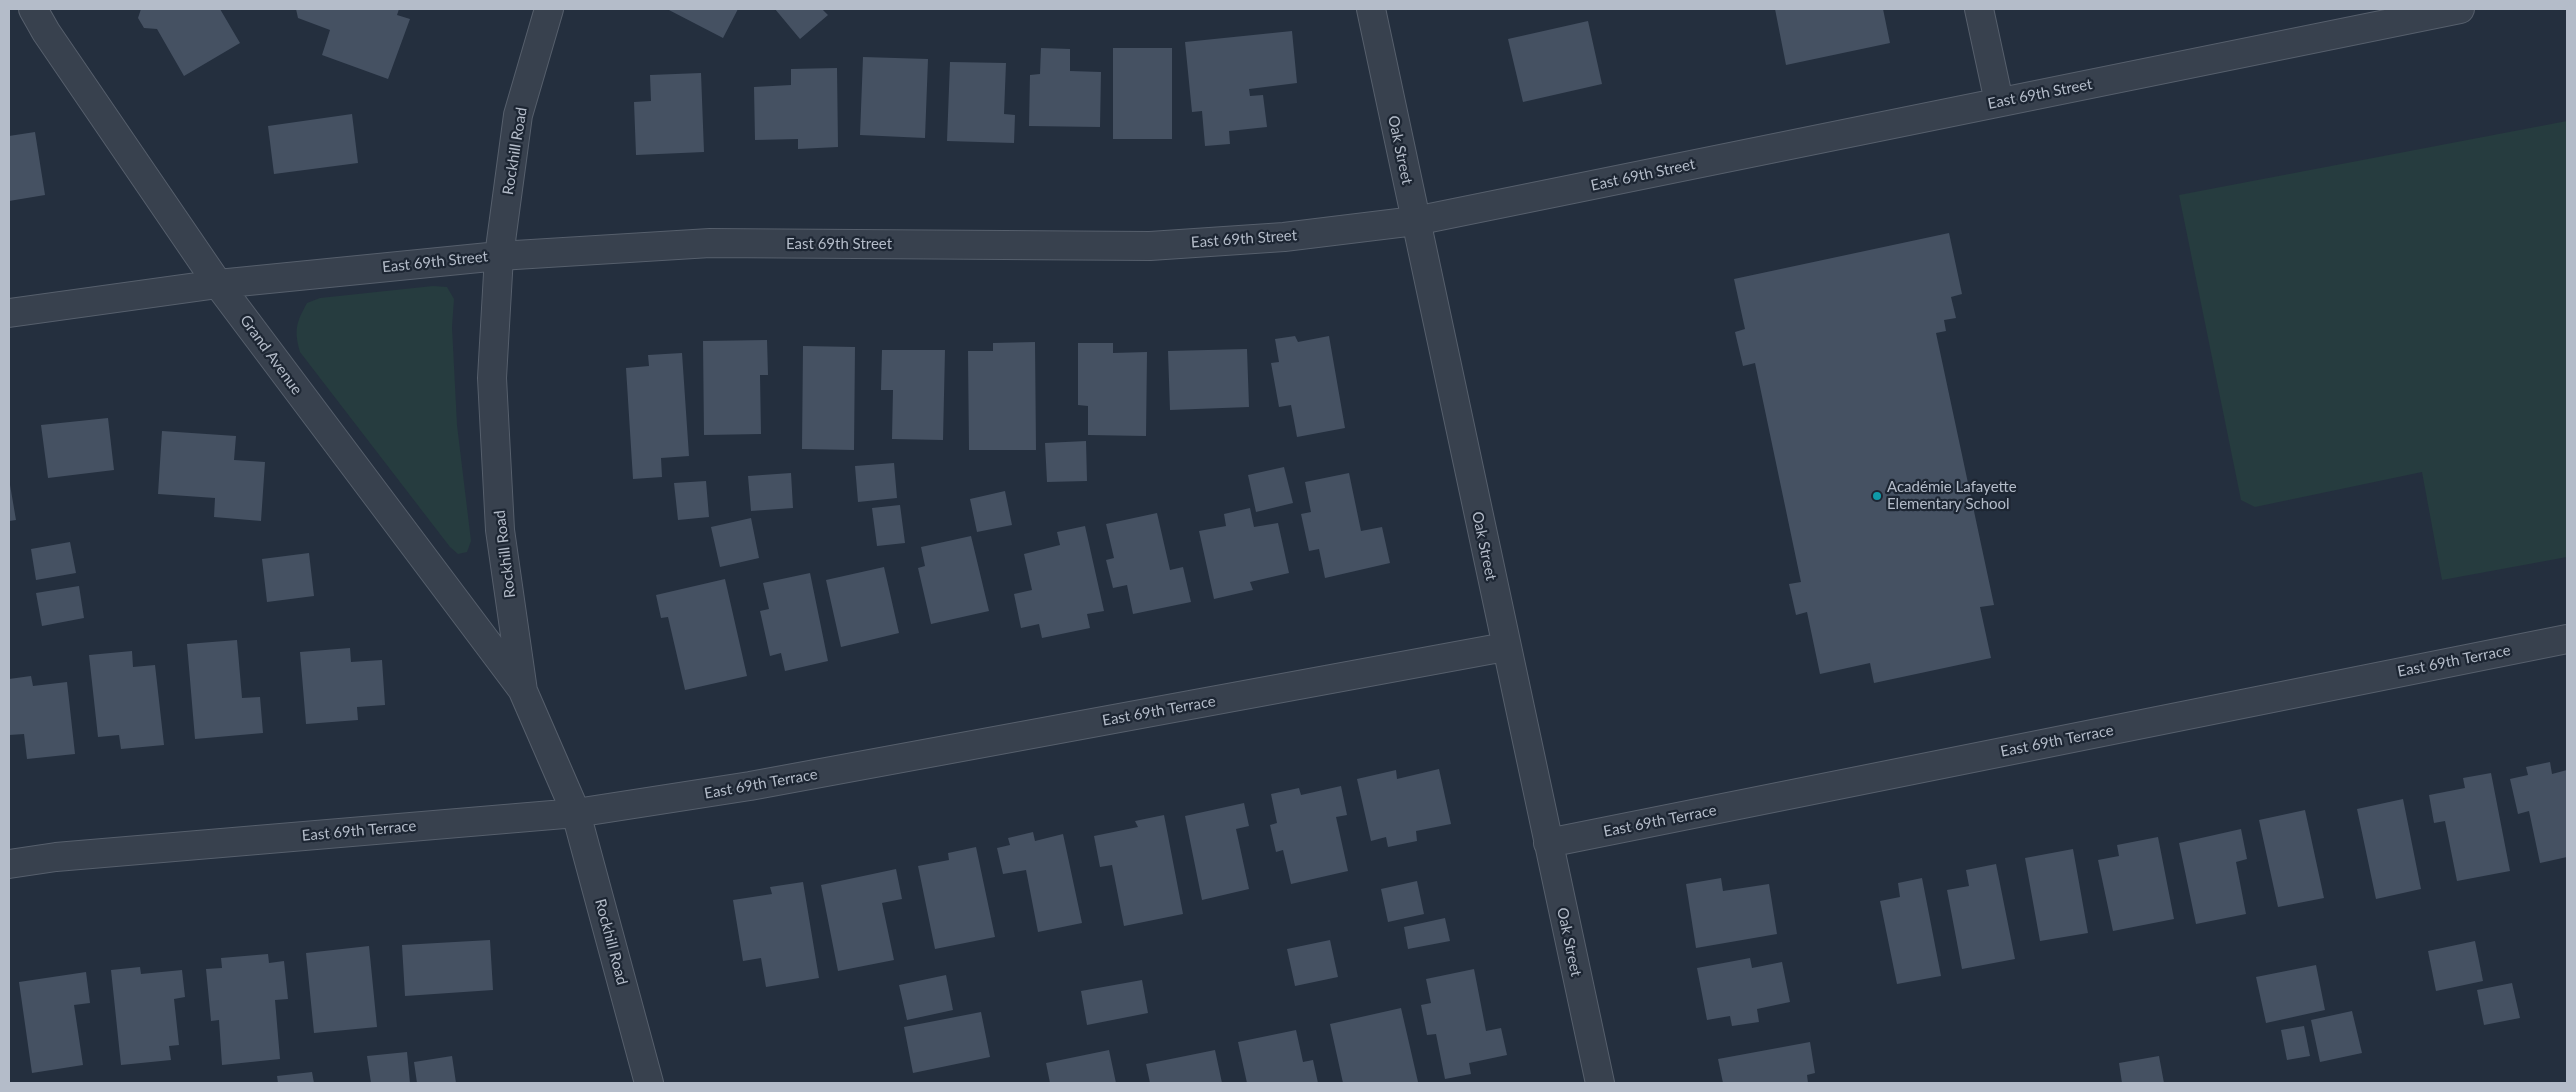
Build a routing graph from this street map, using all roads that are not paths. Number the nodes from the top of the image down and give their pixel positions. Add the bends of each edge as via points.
1 (33, 9) edge
2 (550, 9) edge
3 (1371, 9) edge
4 (1979, 9) edge
5 (2460, 9) edge
6 (1999, 102) junction
7 (1415, 221) junction
8 (499, 256) junction
9 (218, 284) junction
10 (9, 313) edge
11 (2567, 638) edge
12 (1506, 647) junction
13 (523, 691) junction
14 (576, 813) junction
15 (1548, 843) junction
16 (9, 864) edge
17 (649, 1083) edge
18 (1600, 1083) edge

1 - 9 street, Grand Avenue
2 - 8 street, Rockhill Road via 518,115
3 - 7 street, Oak Street
4 - 6 street
5 - 6 street, East 69th Street
6 - 7 street, East 69th Street
7 - 8 street, East 69th Street via 1284,237 1150,246 710,243
7 - 12 street, Oak Street
8 - 9 street, East 69th Street
8 - 13 street, Rockhill Road via 492,388 500,530
9 - 10 street, East 69th Street
9 - 13 street, Grand Avenue
11 - 15 street, East 69th Terrace
12 - 14 street, East 69th Terrace via 750,786
12 - 15 street, Oak Street
13 - 14 street, Rockhill Road
14 - 16 street, East 69th Terrace via 56,857
14 - 17 street, Rockhill Road
15 - 18 street, Oak Street

